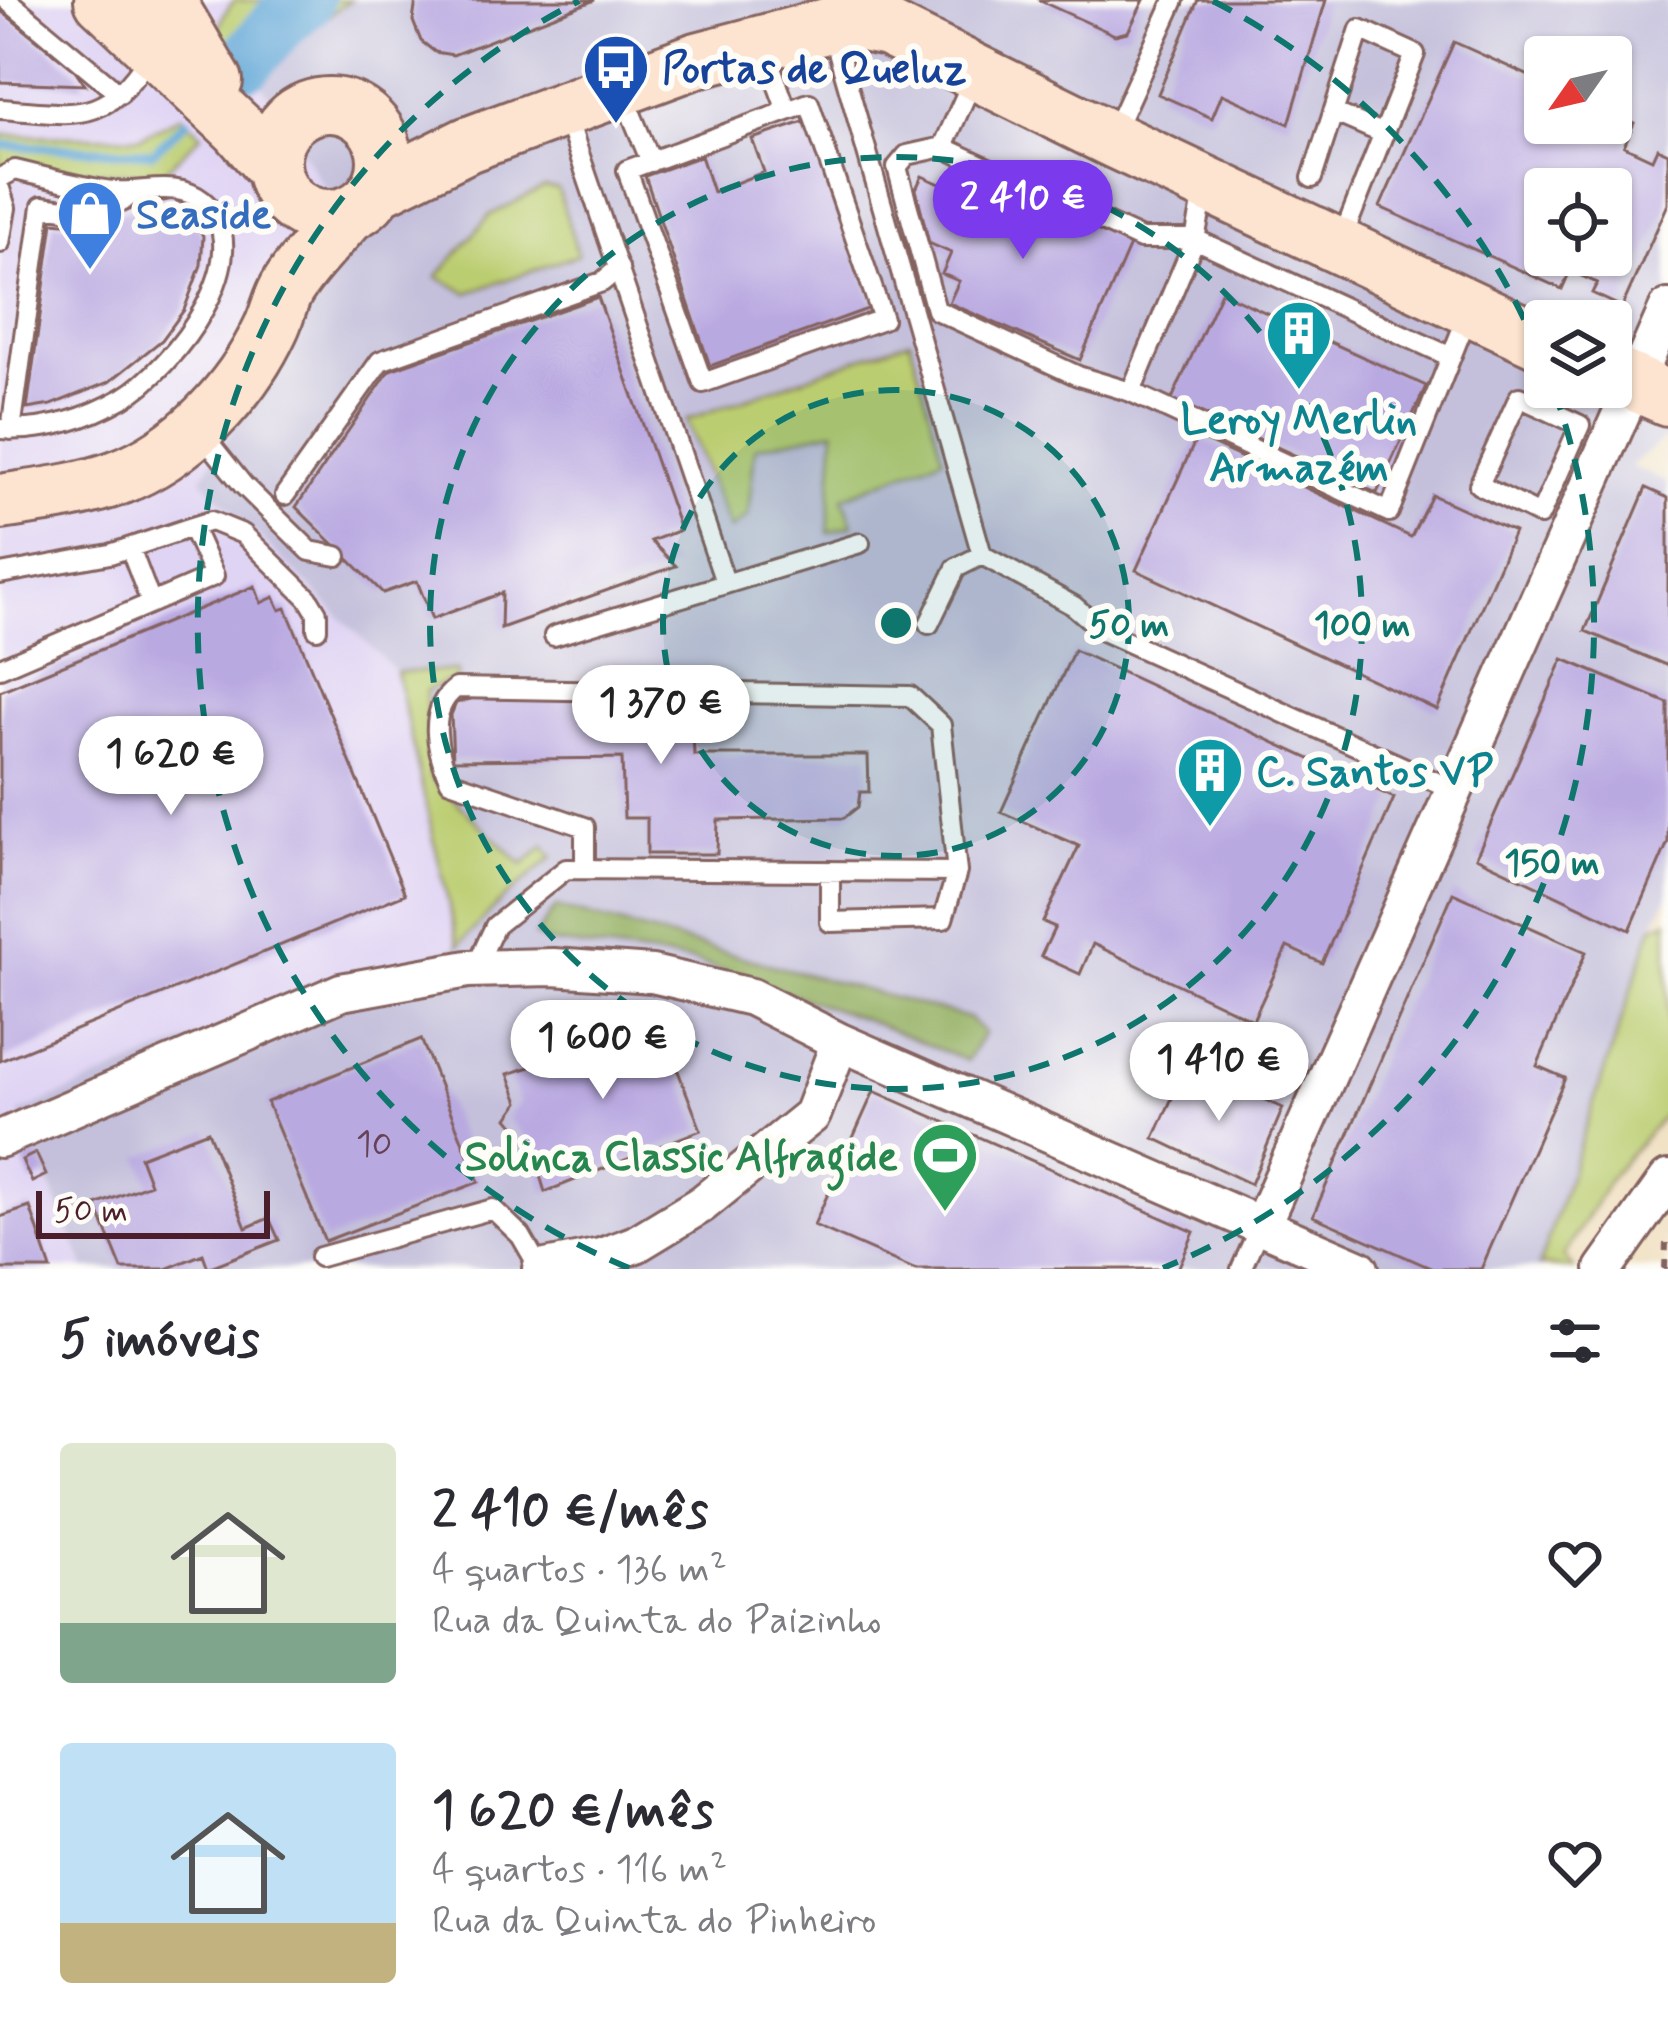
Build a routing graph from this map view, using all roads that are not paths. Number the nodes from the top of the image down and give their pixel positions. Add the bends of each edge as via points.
1 (7, 0) edge
2 (1174, 0) edge
3 (146, 20) edge
4 (820, 22) junction
5 (761, 42) junction
6 (976, 72) junction
7 (621, 88) junction
8 (120, 94) junction
9 (564, 109) junction
10 (0, 110) edge
11 (787, 111) junction
12 (301, 112) junction
13 (1334, 112) junction
14 (377, 132) junction
15 (1384, 134) junction
16 (1111, 139) junction
17 (467, 145) junction
18 (943, 147) junction
19 (651, 162) junction
20 (0, 178) edge
21 (1312, 178) dead end
22 (278, 182) junction
23 (1206, 183) junction
24 (0, 189) edge
25 (137, 191) junction
26 (363, 202) junction
27 (1195, 239) junction
28 (0, 243) edge
29 (1339, 247) junction
30 (619, 268) junction
31 (286, 288) junction
32 (1668, 308) edge
33 (1460, 333) junction
34 (1524, 341) edge
35 (1637, 385) edge
36 (1131, 392) junction
37 (197, 428) junction
38 (5, 430) edge
39 (1573, 481) junction
40 (285, 495) dead end
41 (0, 502) edge
42 (192, 527) junction
43 (860, 542) dead end
44 (130, 548) junction
45 (982, 555) junction
46 (337, 556) dead end
47 (0, 574) edge
48 (725, 582) junction
49 (151, 603) junction
50 (929, 624) dead end
51 (317, 629) dead end
52 (554, 636) dead end
53 (0, 668) edge
54 (1454, 790) junction
55 (585, 868) junction
56 (830, 871) junction
57 (957, 872) junction
58 (475, 969) junction
59 (839, 1042) junction
60 (0, 1139) edge
61 (1668, 1179) edge
62 (1262, 1223) junction
63 (320, 1257) dead end
64 (559, 1267) edge
65 (1240, 1269) edge
66 (1360, 1269) edge
67 (1604, 1269) edge

1 - 8 lane
2 - 16 lane
3 - 8 lane
3 - 12 street via 218,84
3 - 22 street
4 - 5 street
4 - 6 street via 888,28
4 - 45 lane
5 - 7 street
5 - 11 lane
6 - 16 street
6 - 18 lane
7 - 9 street
7 - 19 lane
8 - 10 lane via 85,112
9 - 17 street
9 - 30 lane
11 - 19 lane
11 - 19 lane via 809,103 883,319 703,383 627,170
12 - 14 street via 343,106
12 - 22 street via 274,145
13 - 15 lane
13 - 15 lane via 1360,28 1415,54
13 - 21 lane
14 - 17 street
14 - 26 street via 386,160
15 - 29 lane
16 - 23 street
17 - 26 street
18 - 27 lane via 1142,238
18 - 36 lane via 907,155 897,167 935,310
20 - 25 lane via 15,170
22 - 26 street via 302,211 325,218
22 - 31 street
23 - 27 lane
23 - 29 street
24 - 28 lane
25 - 38 lane via 103,214 42,206
25 - 38 lane via 179,188 203,201 219,223 223,256 206,308 176,354 126,396 80,418
26 - 31 street
27 - 33 lane
27 - 36 lane
29 - 33 street
30 - 40 lane via 602,282 380,361
30 - 48 lane
31 - 37 street via 251,364
32 - 35 street
33 - 34 street
33 - 36 lane via 1389,512
35 - 39 street
37 - 41 street via 116,478
37 - 46 lane via 310,551
39 - 39 lane via 1580,424 1519,397 1479,485 1540,515
39 - 54 street
42 - 44 lane
42 - 49 lane via 214,576
42 - 51 lane via 211,521 243,534 308,598
43 - 48 lane
44 - 47 lane
44 - 49 lane
45 - 50 lane via 956,568
45 - 54 lane via 1074,606 1103,632
48 - 52 lane
49 - 53 lane
54 - 62 street
55 - 56 lane
55 - 57 lane via 585,827 450,782 436,715 445,696 456,688 910,696 941,725
55 - 58 lane via 566,868 509,911
56 - 57 lane
56 - 57 lane via 830,922 943,919
58 - 59 street via 652,974 751,997
58 - 60 street via 341,992
59 - 62 street
59 - 64 street via 812,1115 782,1142 636,1244
61 - 67 street
62 - 65 lane
62 - 66 street
63 - 64 lane via 493,1209

